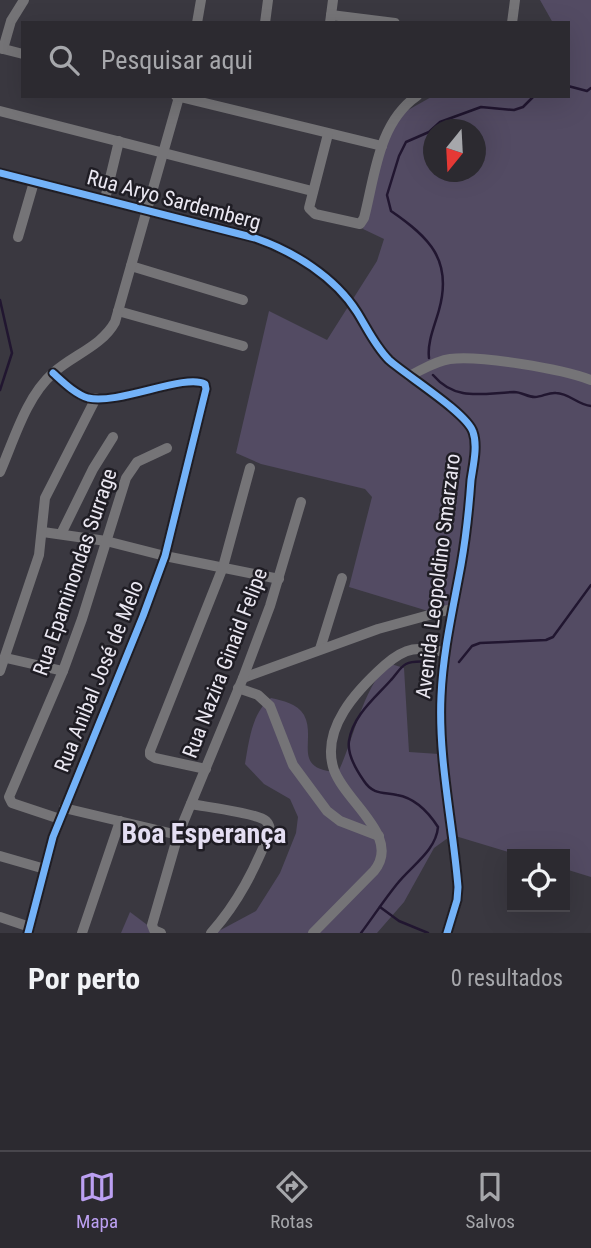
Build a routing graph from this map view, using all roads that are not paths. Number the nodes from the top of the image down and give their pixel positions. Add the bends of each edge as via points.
1 (24, 0) edge
2 (201, 0) edge
3 (268, 0) edge
4 (333, 0) edge
5 (515, 0) edge
6 (330, 19) edge
7 (197, 21) edge
8 (265, 21) edge
9 (362, 21) edge
10 (512, 21) edge
11 (1, 48) edge
12 (21, 53) edge
13 (177, 98) edge
14 (181, 98) edge
15 (415, 98) edge
16 (0, 111) edge
17 (328, 134) junction
18 (119, 141) junction
19 (382, 146) junction
20 (163, 153) junction
21 (0, 173) edge
22 (34, 182) junction
23 (312, 191) junction
24 (105, 200) junction
25 (148, 210) junction
26 (18, 237) dead end
27 (131, 267) junction
28 (243, 300) dead end
29 (118, 311) junction
30 (243, 346) dead end
31 (53, 373) junction
32 (409, 376) junction
33 (591, 380) edge
34 (96, 398) junction
35 (113, 437) dead end
36 (167, 448) dead end
37 (250, 468) dead end
38 (0, 472) edge
39 (301, 502) dead end
40 (43, 532) junction
41 (61, 534) junction
42 (106, 541) junction
43 (165, 556) junction
44 (223, 567) junction
45 (342, 578) dead end
46 (279, 579) junction
47 (451, 609) junction
48 (320, 649) junction
49 (444, 652) junction
50 (6, 658) junction
51 (0, 671) edge
52 (63, 671) junction
53 (240, 683) junction
54 (206, 769) junction
55 (191, 804) junction
56 (62, 813) junction
57 (120, 821) junction
58 (178, 835) junction
59 (379, 836) junction
60 (0, 856) edge
61 (44, 869) junction
62 (0, 917) edge
63 (29, 930) edge
64 (82, 933) edge
65 (161, 933) edge
66 (211, 933) edge
67 (313, 933) edge
68 (447, 933) edge

1 - 11 street
2 - 7 street
3 - 8 street
4 - 6 street
5 - 10 street
6 - 9 street
11 - 12 street
13 - 20 street
14 - 17 street
15 - 19 street via 398,112
16 - 18 street
17 - 19 street
17 - 23 street
18 - 20 street
18 - 24 street
19 - 23 street via 360,224 315,214 309,208
20 - 23 street
20 - 25 street
21 - 22 street, Rua Aryo Sardemberg
22 - 24 street, Rua Aryo Sardemberg
22 - 26 street
24 - 25 street, Rua Aryo Sardemberg
25 - 27 street
25 - 32 street, Rua Aryo Sardemberg via 275,245 302,260 356,309 377,346
27 - 28 street
27 - 29 street
29 - 30 street
29 - 31 street via 103,338
31 - 34 street via 80,394
31 - 38 street via 32,401
32 - 33 street via 447,360 471,359
32 - 47 street, Avenida Leopoldino Smarzaro via 462,417 473,432 468,519
34 - 40 street via 45,498
34 - 43 street, Rua Anibal José de Melo via 152,391 189,380 205,384
35 - 41 street
36 - 42 street, Rua Epaminondas Surrage via 131,468
37 - 44 street
39 - 46 street, Rua Nazira Ginaid Felipe
40 - 41 street
40 - 50 street
41 - 42 street
42 - 43 street
42 - 52 street, Rua Epaminondas Surrage
43 - 44 street
43 - 56 street, Rua Anibal José de Melo
44 - 46 street
44 - 54 street via 150,751 155,758
45 - 48 street
46 - 53 street, Rua Nazira Ginaid Felipe
47 - 48 street
47 - 49 street, Avenida Leopoldino Smarzaro
48 - 53 street
49 - 59 street via 414,648 400,654 349,703 338,723 334,768 346,794
49 - 68 street, Avenida Leopoldino Smarzaro via 440,717 458,887
50 - 51 street
50 - 52 street
52 - 56 street, Rua Epaminondas Surrage via 9,797 12,803
53 - 54 street, Rua Nazira Ginaid Felipe
53 - 59 street via 270,706 293,765 327,811
54 - 55 street, Rua Nazira Ginaid Felipe
55 - 58 street, Rua Nazira Ginaid Felipe
55 - 66 street via 256,816 267,821 270,831 248,883
56 - 57 street
56 - 61 street, Rua Anibal José de Melo
57 - 58 street
57 - 64 street
58 - 65 street, Rua Nazira Ginaid Felipe via 152,925
59 - 67 street via 383,849 379,865
60 - 61 street
61 - 63 street, Rua Anibal José de Melo
62 - 63 street

